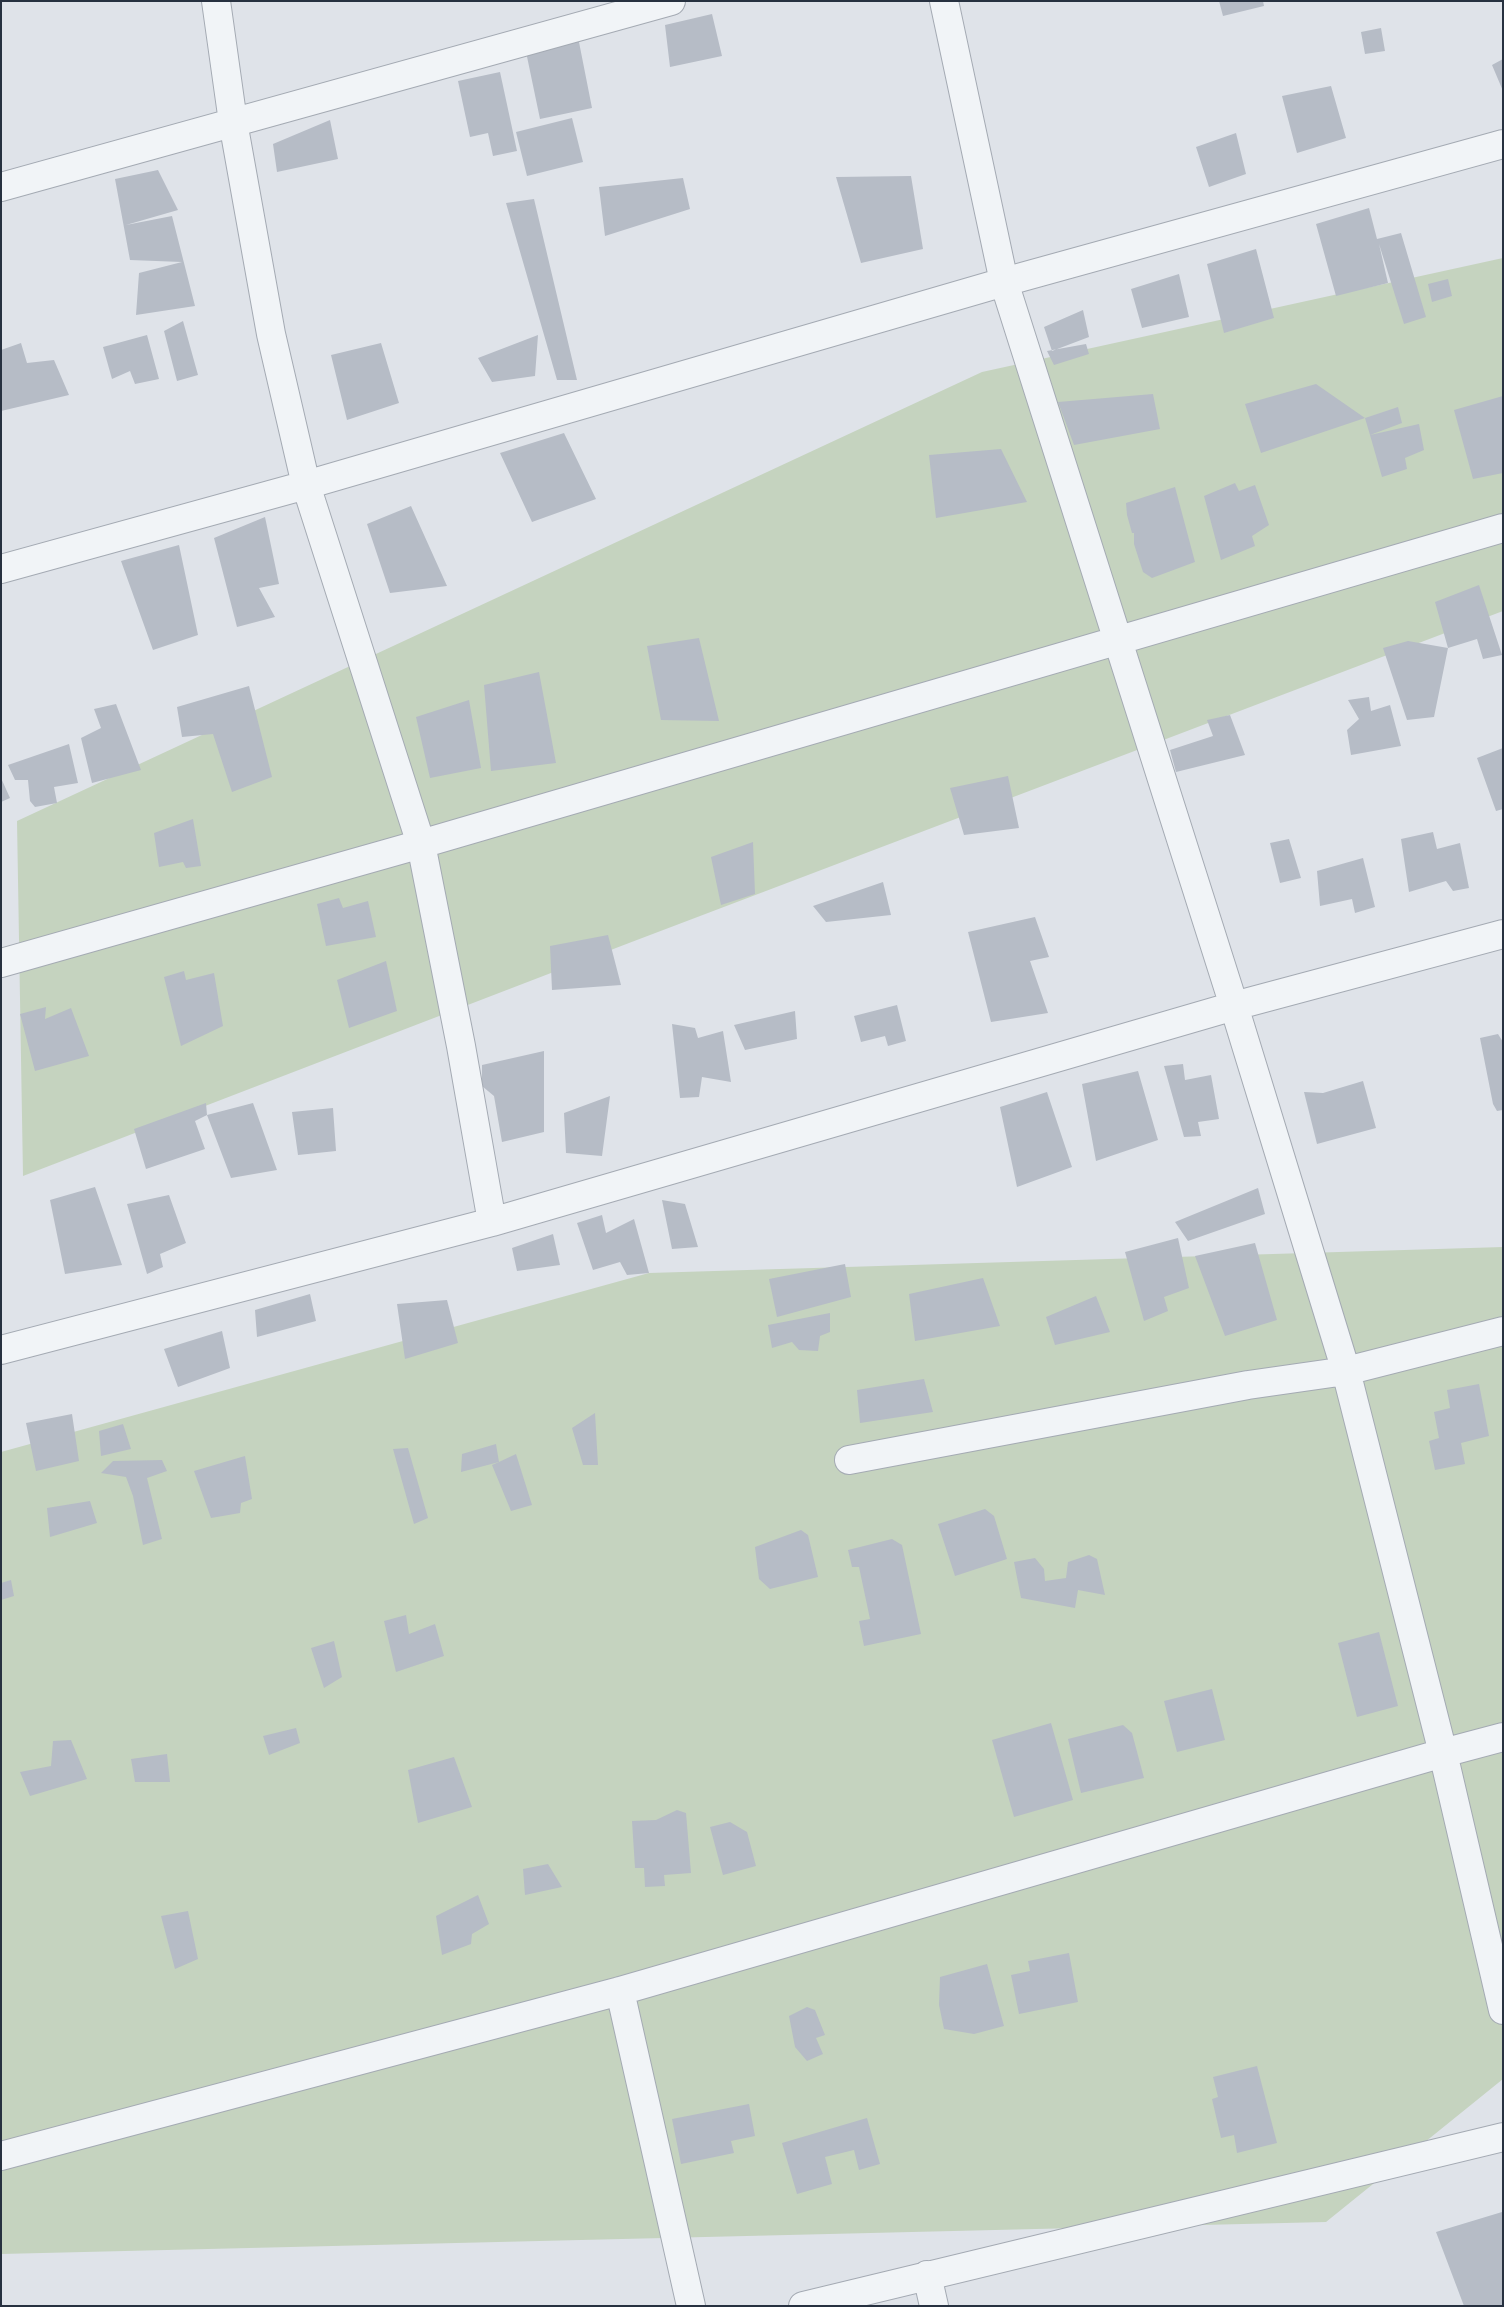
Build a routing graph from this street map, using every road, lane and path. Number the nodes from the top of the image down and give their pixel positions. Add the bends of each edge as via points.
1 (216, 1) edge
2 (671, 1) edge
3 (944, 1) edge
4 (233, 122) junction
5 (1503, 144) edge
6 (1, 187) edge
7 (1004, 282) junction
8 (306, 485) junction
9 (1503, 528) edge
10 (1, 569) edge
11 (1117, 641) junction
12 (421, 844) junction
13 (1503, 934) edge
14 (1, 963) edge
15 (1234, 1006) junction
16 (492, 1222) junction
17 (1503, 1331) edge
18 (1, 1350) edge
19 (1346, 1371) junction
20 (849, 1460) dead end
21 (1503, 1737) edge
22 (1443, 1753) junction
23 (620, 1991) junction
24 (1503, 2010) edge
25 (1503, 2137) edge
26 (1, 2156) edge
27 (927, 2275) junction
28 (691, 2306) edge
29 (803, 2306) edge
30 (934, 2306) edge

1 - 4 street
2 - 4 street
3 - 7 street
4 - 6 street
4 - 8 street via 271,334
5 - 7 street
7 - 8 street
7 - 11 street
8 - 10 street
8 - 12 street
9 - 11 street
11 - 12 street
11 - 15 street
12 - 14 street
12 - 16 street via 462,1046
13 - 15 street
15 - 16 street
15 - 19 street
16 - 18 street
17 - 19 street
19 - 20 street via 1220,1390
19 - 22 street
21 - 22 street
22 - 23 street
22 - 24 street
23 - 26 street
23 - 28 street
25 - 27 street
27 - 29 street
27 - 30 street

